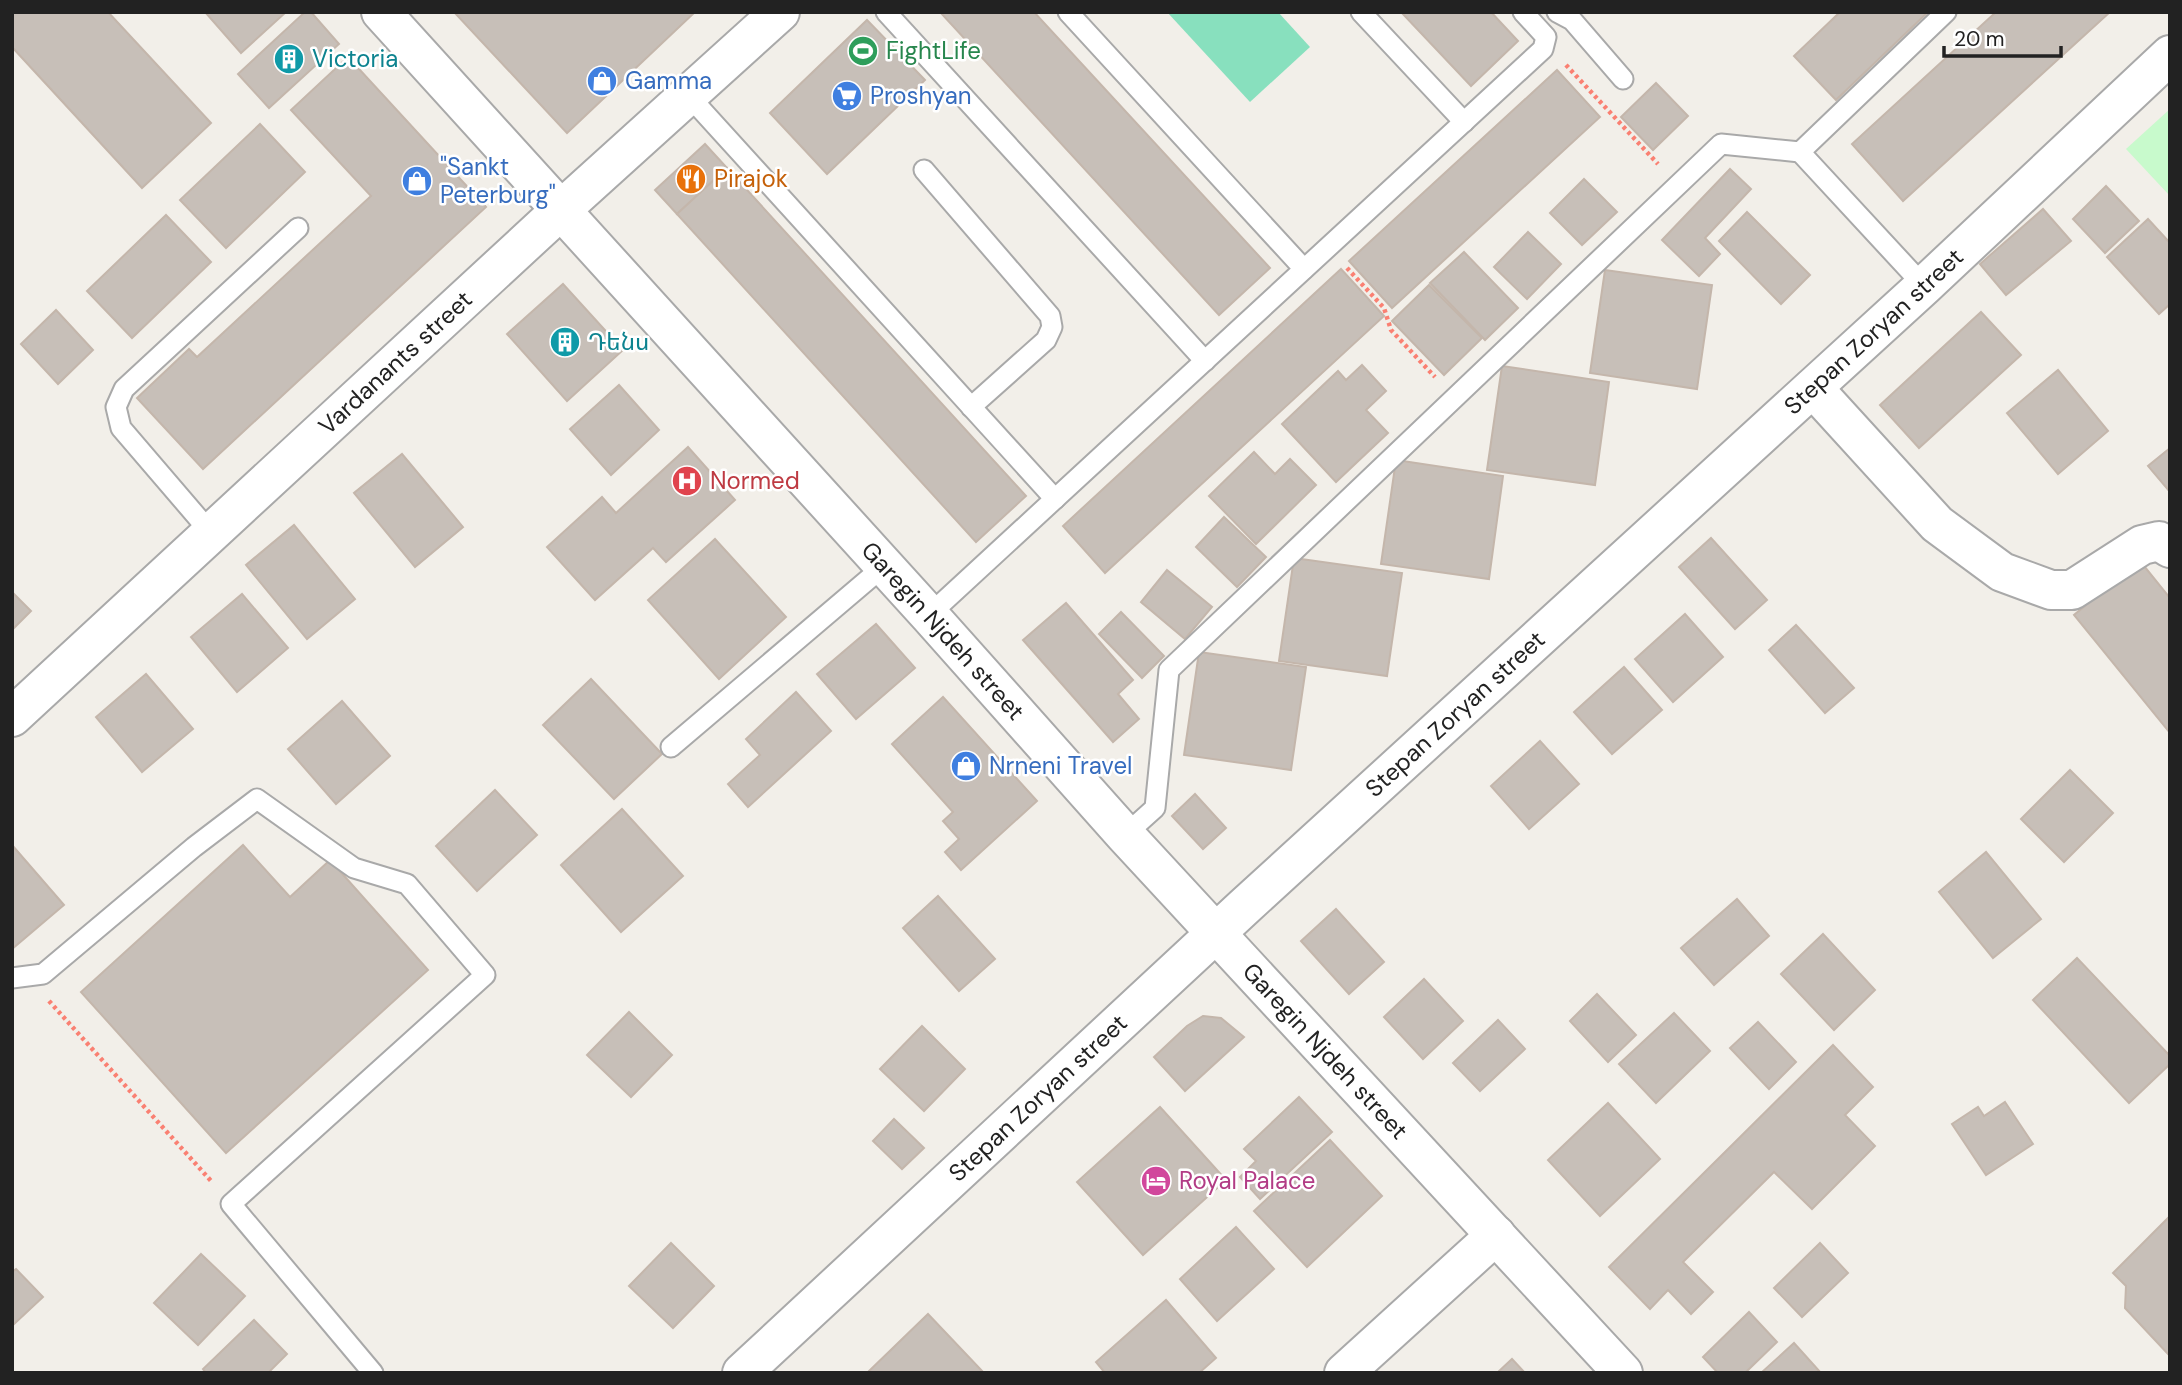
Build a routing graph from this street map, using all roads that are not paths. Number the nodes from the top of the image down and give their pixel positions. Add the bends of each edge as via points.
1 (381, 12) edge
2 (780, 12) edge
3 (886, 12) edge
4 (1068, 12) edge
5 (1361, 12) edge
6 (1523, 12) edge
7 (1557, 12) edge
8 (1946, 12) edge
9 (2170, 54) edge
10 (1623, 79) dead end
11 (688, 95) junction
12 (1464, 122) junction
13 (1800, 152) junction
14 (924, 170) dead end
15 (562, 209) junction
16 (298, 228) dead end
17 (1304, 269) junction
18 (1924, 286) junction
19 (1205, 360) junction
20 (1813, 388) junction
21 (971, 407) junction
22 (1055, 499) junction
23 (211, 533) junction
24 (2170, 548) edge
25 (884, 566) junction
26 (929, 615) junction
27 (12, 717) edge
28 (671, 747) dead end
29 (1125, 835) junction
30 (1216, 933) junction
31 (20, 977) edge
32 (1496, 1235) junction
33 (373, 1373) edge
34 (742, 1373) edge
35 (1344, 1373) edge
36 (1623, 1373) edge

1 - 15 street, Garegin Njdeh street
2 - 11 street, Vardanants street
3 - 19 lane
4 - 17 lane
5 - 12 lane
6 - 12 lane via 1546,37 1543,49
7 - 10 lane via 1572,20
8 - 13 lane
9 - 18 street, Stepan Zoryan street
11 - 15 street, Vardanants street
11 - 21 lane
12 - 17 lane
13 - 18 lane
13 - 29 lane via 1721,144 1169,670 1155,808
14 - 21 lane via 1050,316 1052,327 1046,340
15 - 23 street, Vardanants street
15 - 25 street, Garegin Njdeh street
16 - 23 lane via 124,389 117,407 121,428
17 - 19 lane
18 - 20 street, Stepan Zoryan street
19 - 22 lane
20 - 24 street via 1937,524 2002,572 2050,590 2072,590 2142,545 2159,541
20 - 30 street, Stepan Zoryan street
21 - 22 lane
22 - 26 lane
23 - 27 street, Vardanants street
25 - 26 street, Garegin Njdeh street
25 - 28 lane
26 - 29 street, Garegin Njdeh street
29 - 30 street, Garegin Njdeh street
30 - 32 street, Garegin Njdeh street
30 - 34 street, Stepan Zoryan street
31 - 33 lane via 43,974 257,799 354,868 407,884 485,975 231,1204
32 - 35 street
32 - 36 street, Garegin Njdeh street

